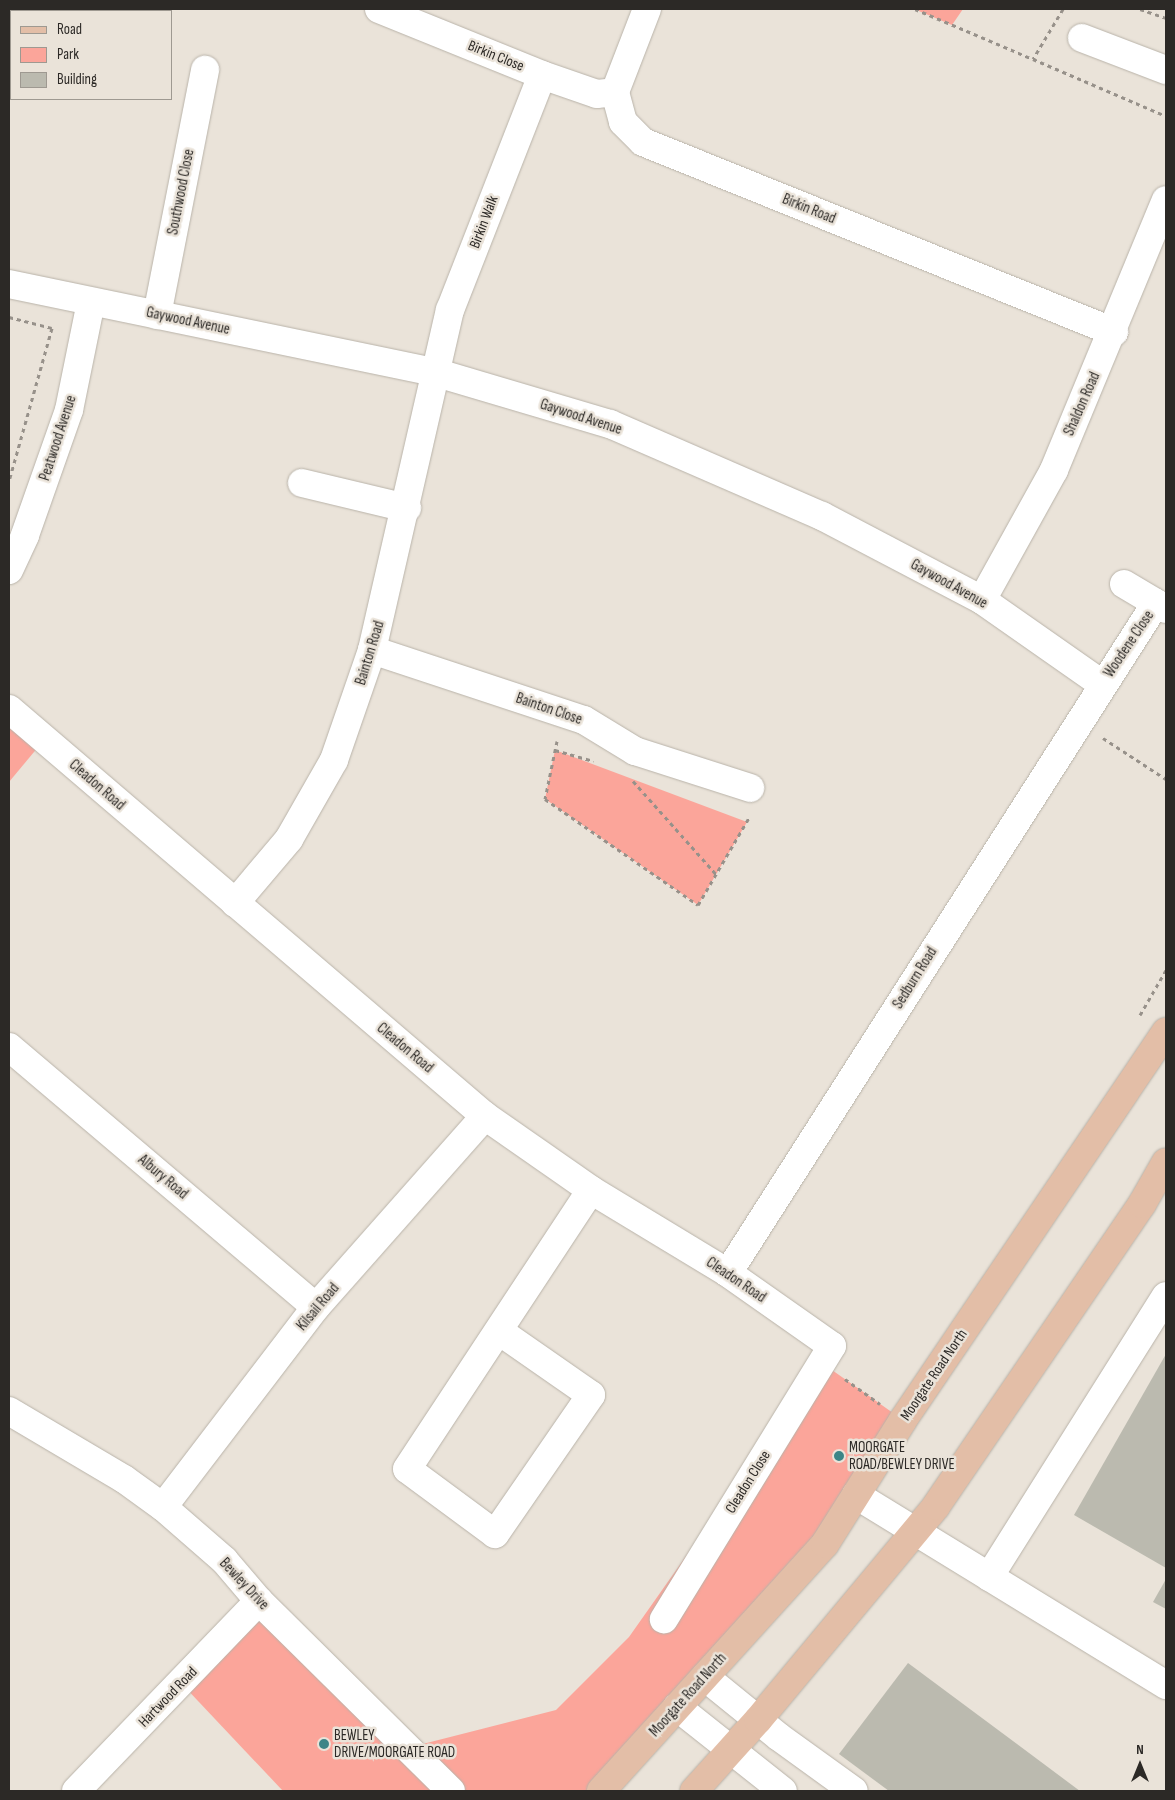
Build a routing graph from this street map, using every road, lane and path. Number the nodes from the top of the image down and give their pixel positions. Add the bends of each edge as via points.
1 (379, 9) edge
2 (647, 9) edge
3 (915, 9) edge
4 (1140, 9) edge
5 (1166, 18) edge
6 (1082, 38) dead end
7 (1033, 59) dead end
8 (205, 70) dead end
9 (1166, 70) edge
10 (542, 75) junction
11 (615, 92) junction
12 (1166, 200) edge
13 (9, 284) edge
14 (91, 302) junction
15 (158, 315) junction
16 (9, 317) edge
17 (1114, 332) junction
18 (434, 372) junction
19 (9, 481) edge
20 (302, 483) dead end
21 (407, 508) junction
22 (9, 570) edge
23 (1124, 584) dead end
24 (982, 600) junction
25 (1161, 606) edge
26 (372, 650) junction
27 (1102, 684) junction
28 (9, 709) edge
29 (563, 713) junction
30 (1078, 722) junction
31 (556, 750) junction
32 (598, 763) dead end
33 (630, 778) dead end
34 (1166, 779) edge
35 (751, 801) joint
36 (716, 874) junction
37 (235, 903) junction
38 (1166, 1032) edge
39 (9, 1047) edge
40 (485, 1116) junction
41 (1166, 1162) edge
42 (591, 1190) junction
43 (728, 1272) junction
44 (1166, 1296) edge
45 (316, 1307) junction
46 (498, 1331) junction
47 (827, 1354) junction
48 (9, 1411) edge
49 (903, 1420) junction
50 (856, 1495) junction
51 (163, 1507) junction
52 (915, 1532) junction
53 (989, 1577) junction
54 (259, 1601) junction
55 (664, 1619) dead end
56 (705, 1677) junction
57 (1166, 1685) edge
58 (677, 1707) junction
59 (758, 1720) junction
60 (732, 1749) junction
61 (76, 1791) edge
62 (451, 1791) edge
63 (601, 1791) edge
64 (694, 1791) edge
65 (784, 1791) edge
66 (854, 1791) edge

1 - 10 street, Birkin Close
2 - 11 street
3 - 7 path
4 - 5 path
6 - 9 street
8 - 15 street, Southwood Close
10 - 11 street, Birkin Close via 597,94
10 - 18 street, Birkin Walk via 450,310
11 - 17 street, Birkin Road via 623,122 643,142
12 - 17 street, Shaldon Road
13 - 14 street, Gaywood Avenue
14 - 15 street, Gaywood Avenue
14 - 22 street, Peatwood Avenue via 69,410 25,535
15 - 18 street, Gaywood Avenue
16 - 19 path via 52,328
17 - 24 street, Shaldon Road via 1054,470
18 - 21 street, Bainton Road
18 - 24 street, Gaywood Avenue via 610,424 822,516
20 - 21 street
21 - 26 street, Bainton Road
23 - 25 street, Woodene Close
24 - 27 street, Gaywood Avenue
25 - 27 street, Woodene Close
26 - 29 street, Bainton Close
26 - 37 street, Bainton Road via 334,760 289,839
27 - 30 street, Sedburn Road
28 - 37 street, Cleadon Road
29 - 31 path
29 - 35 street, Bainton Close via 584,720 635,751
30 - 34 path
30 - 43 street, Sedburn Road
31 - 32 path
31 - 36 path via 545,799 698,905
33 - 36 path
35 - 36 path
37 - 40 street, Cleadon Road
38 - 49 main road, Moorgate Road North
39 - 45 street, Albury Road
40 - 42 street, Cleadon Road
40 - 45 street, Kilsail Road
41 - 52 main road via 1136,1212 942,1498
42 - 43 street, Cleadon Road
42 - 46 street
43 - 47 street, Cleadon Road
44 - 53 street
45 - 51 street, Kilsail Road
46 - 46 street via 408,1469 495,1534 591,1395
47 - 49 path
47 - 55 street, Cleadon Close
48 - 51 street, Bewley Drive via 124,1479
49 - 50 main road, Moorgate Road North
50 - 52 street
50 - 56 main road, Moorgate Road North via 825,1544
51 - 54 street, Bewley Drive via 224,1560
52 - 53 street
52 - 59 main road
53 - 57 street
54 - 61 street, Hartwood Road
54 - 62 street, Bewley Drive
56 - 58 main road, Moorgate Road North
56 - 59 street
58 - 60 street
58 - 63 main road, Moorgate Road North
59 - 60 main road
59 - 66 street
60 - 64 main road
60 - 65 street

